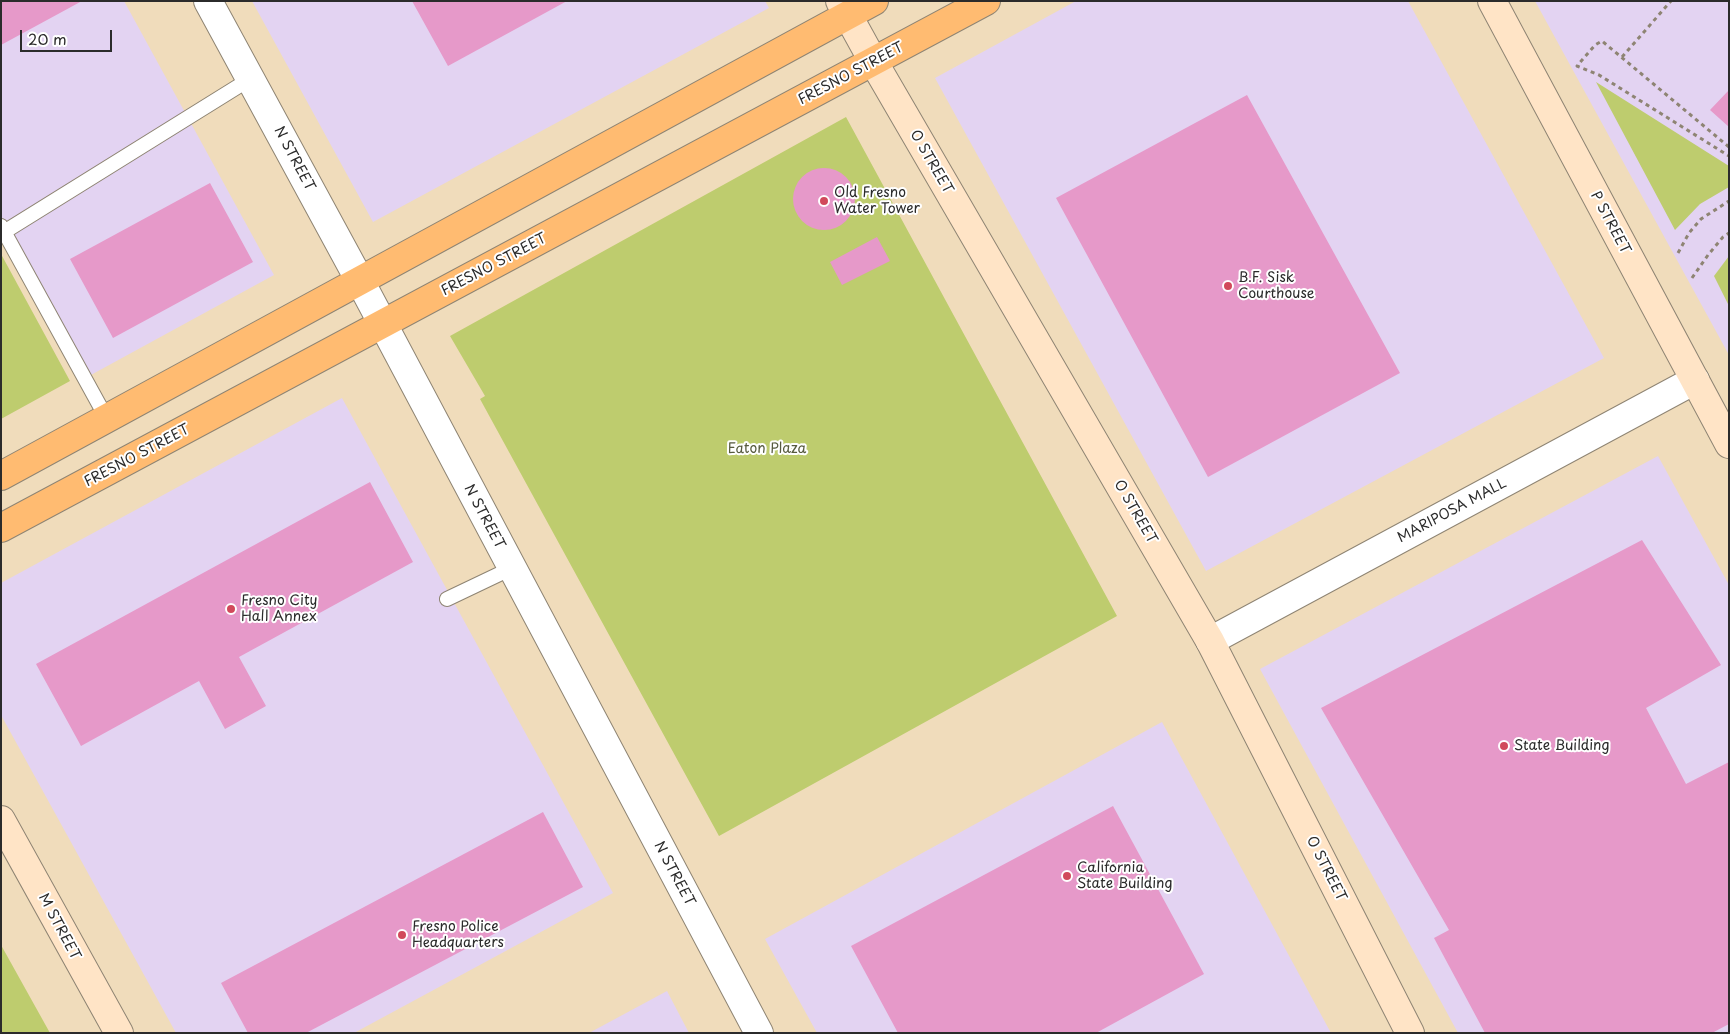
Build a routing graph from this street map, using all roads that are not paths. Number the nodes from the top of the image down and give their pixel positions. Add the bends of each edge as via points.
1 (208, 1) edge
2 (874, 1) edge
3 (986, 1) edge
4 (1492, 1) edge
5 (844, 8) edge
6 (873, 61) junction
7 (250, 79) junction
8 (3, 229) edge
9 (360, 281) junction
10 (382, 325) junction
11 (1694, 380) junction
12 (107, 419) junction
13 (1729, 444) edge
14 (1, 476) edge
15 (1, 528) edge
16 (512, 568) junction
17 (447, 599) dead end
18 (1210, 641) junction
19 (1, 820) edge
20 (120, 1033) edge
21 (759, 1033) edge
22 (1410, 1033) edge

1 - 7 street, N STREET
2 - 5 main road
3 - 6 main road, FRESNO STREET
4 - 11 main road, P STREET
5 - 6 main road, O STREET
5 - 9 main road
6 - 10 main road, FRESNO STREET
6 - 18 main road, O STREET
7 - 8 lane
7 - 9 street, N STREET
8 - 12 lane
9 - 10 street, N STREET
9 - 12 main road
10 - 15 main road, FRESNO STREET
10 - 16 street, N STREET
11 - 13 main road, P STREET
11 - 18 street, MARIPOSA MALL
12 - 14 main road
16 - 17 lane
16 - 21 street, N STREET
18 - 22 main road, O STREET
19 - 20 main road, M STREET

